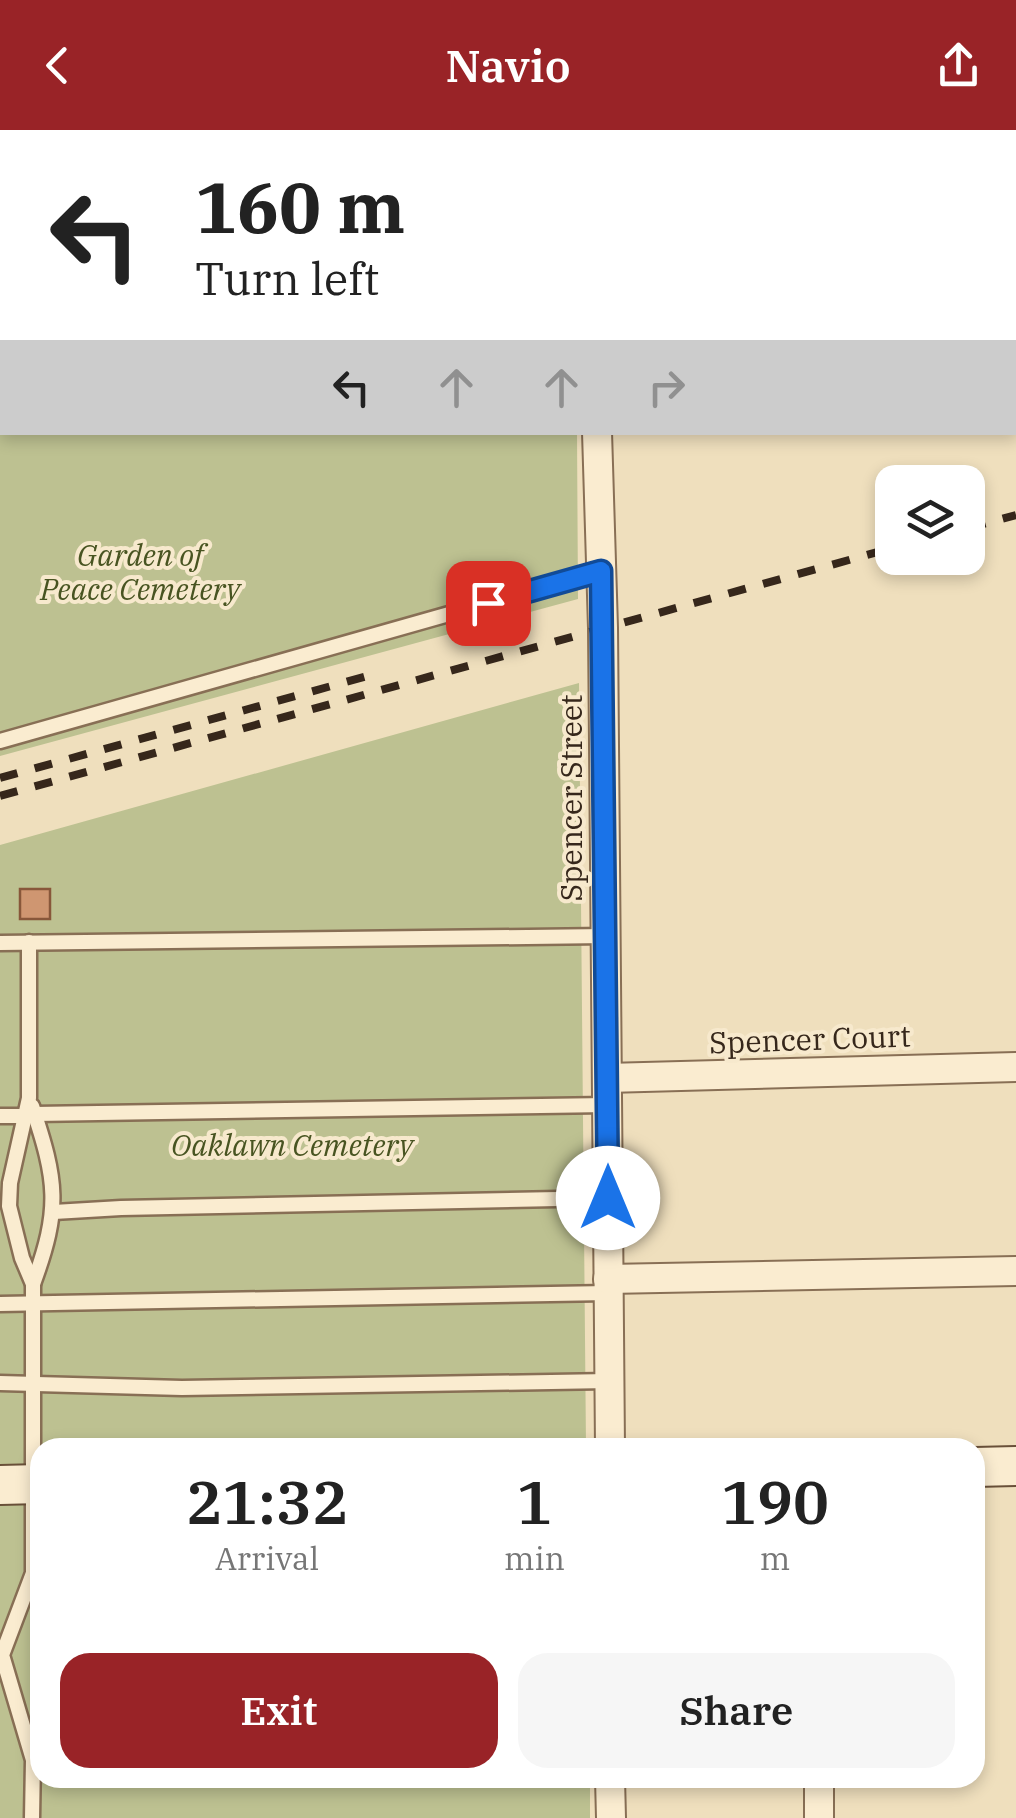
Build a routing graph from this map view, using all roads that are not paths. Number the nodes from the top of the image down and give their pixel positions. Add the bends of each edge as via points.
1 (596, 435) edge
2 (601, 571) junction
3 (0, 741) edge
4 (606, 936) junction
5 (29, 942) junction
6 (0, 943) edge
7 (1016, 1067) edge
8 (607, 1092) junction
9 (30, 1115) junction
10 (0, 1116) edge
11 (608, 1198) junction
12 (5, 1206) edge
13 (54, 1212) junction
14 (1016, 1271) edge
15 (33, 1284) junction
16 (608, 1286) junction
17 (0, 1304) edge
18 (33, 1304) junction
19 (609, 1381) junction
20 (34, 1382) junction
21 (0, 1383) edge
22 (610, 1438) edge
23 (1016, 1466) edge
24 (985, 1467) edge
25 (25, 1484) edge
26 (30, 1540) edge
27 (30, 1581) edge
28 (1, 1655) edge
29 (30, 1736) edge
30 (34, 1788) edge
31 (610, 1788) edge
32 (819, 1788) edge
33 (32, 1818) edge
34 (610, 1818) edge
35 (819, 1818) edge

1 - 2 street, Spencer Street
2 - 3 lane
2 - 4 street, Spencer Street
4 - 5 lane
4 - 8 street, Spencer Street
5 - 6 lane
5 - 9 lane
7 - 8 street, Spencer Court
8 - 9 lane
8 - 11 street, Spencer Street
9 - 10 lane
9 - 12 lane
9 - 13 lane via 52,1173
11 - 13 lane
11 - 16 street, Spencer Street
12 - 15 lane
13 - 15 lane
14 - 16 street
15 - 18 lane
16 - 18 lane
16 - 19 street, Spencer Street
17 - 18 lane
18 - 20 lane
19 - 20 lane via 182,1388
19 - 22 street, Spencer Street
20 - 21 lane
20 - 25 lane
23 - 24 main road
25 - 26 lane
27 - 28 lane
28 - 29 lane
30 - 33 lane
31 - 34 street
32 - 35 street

